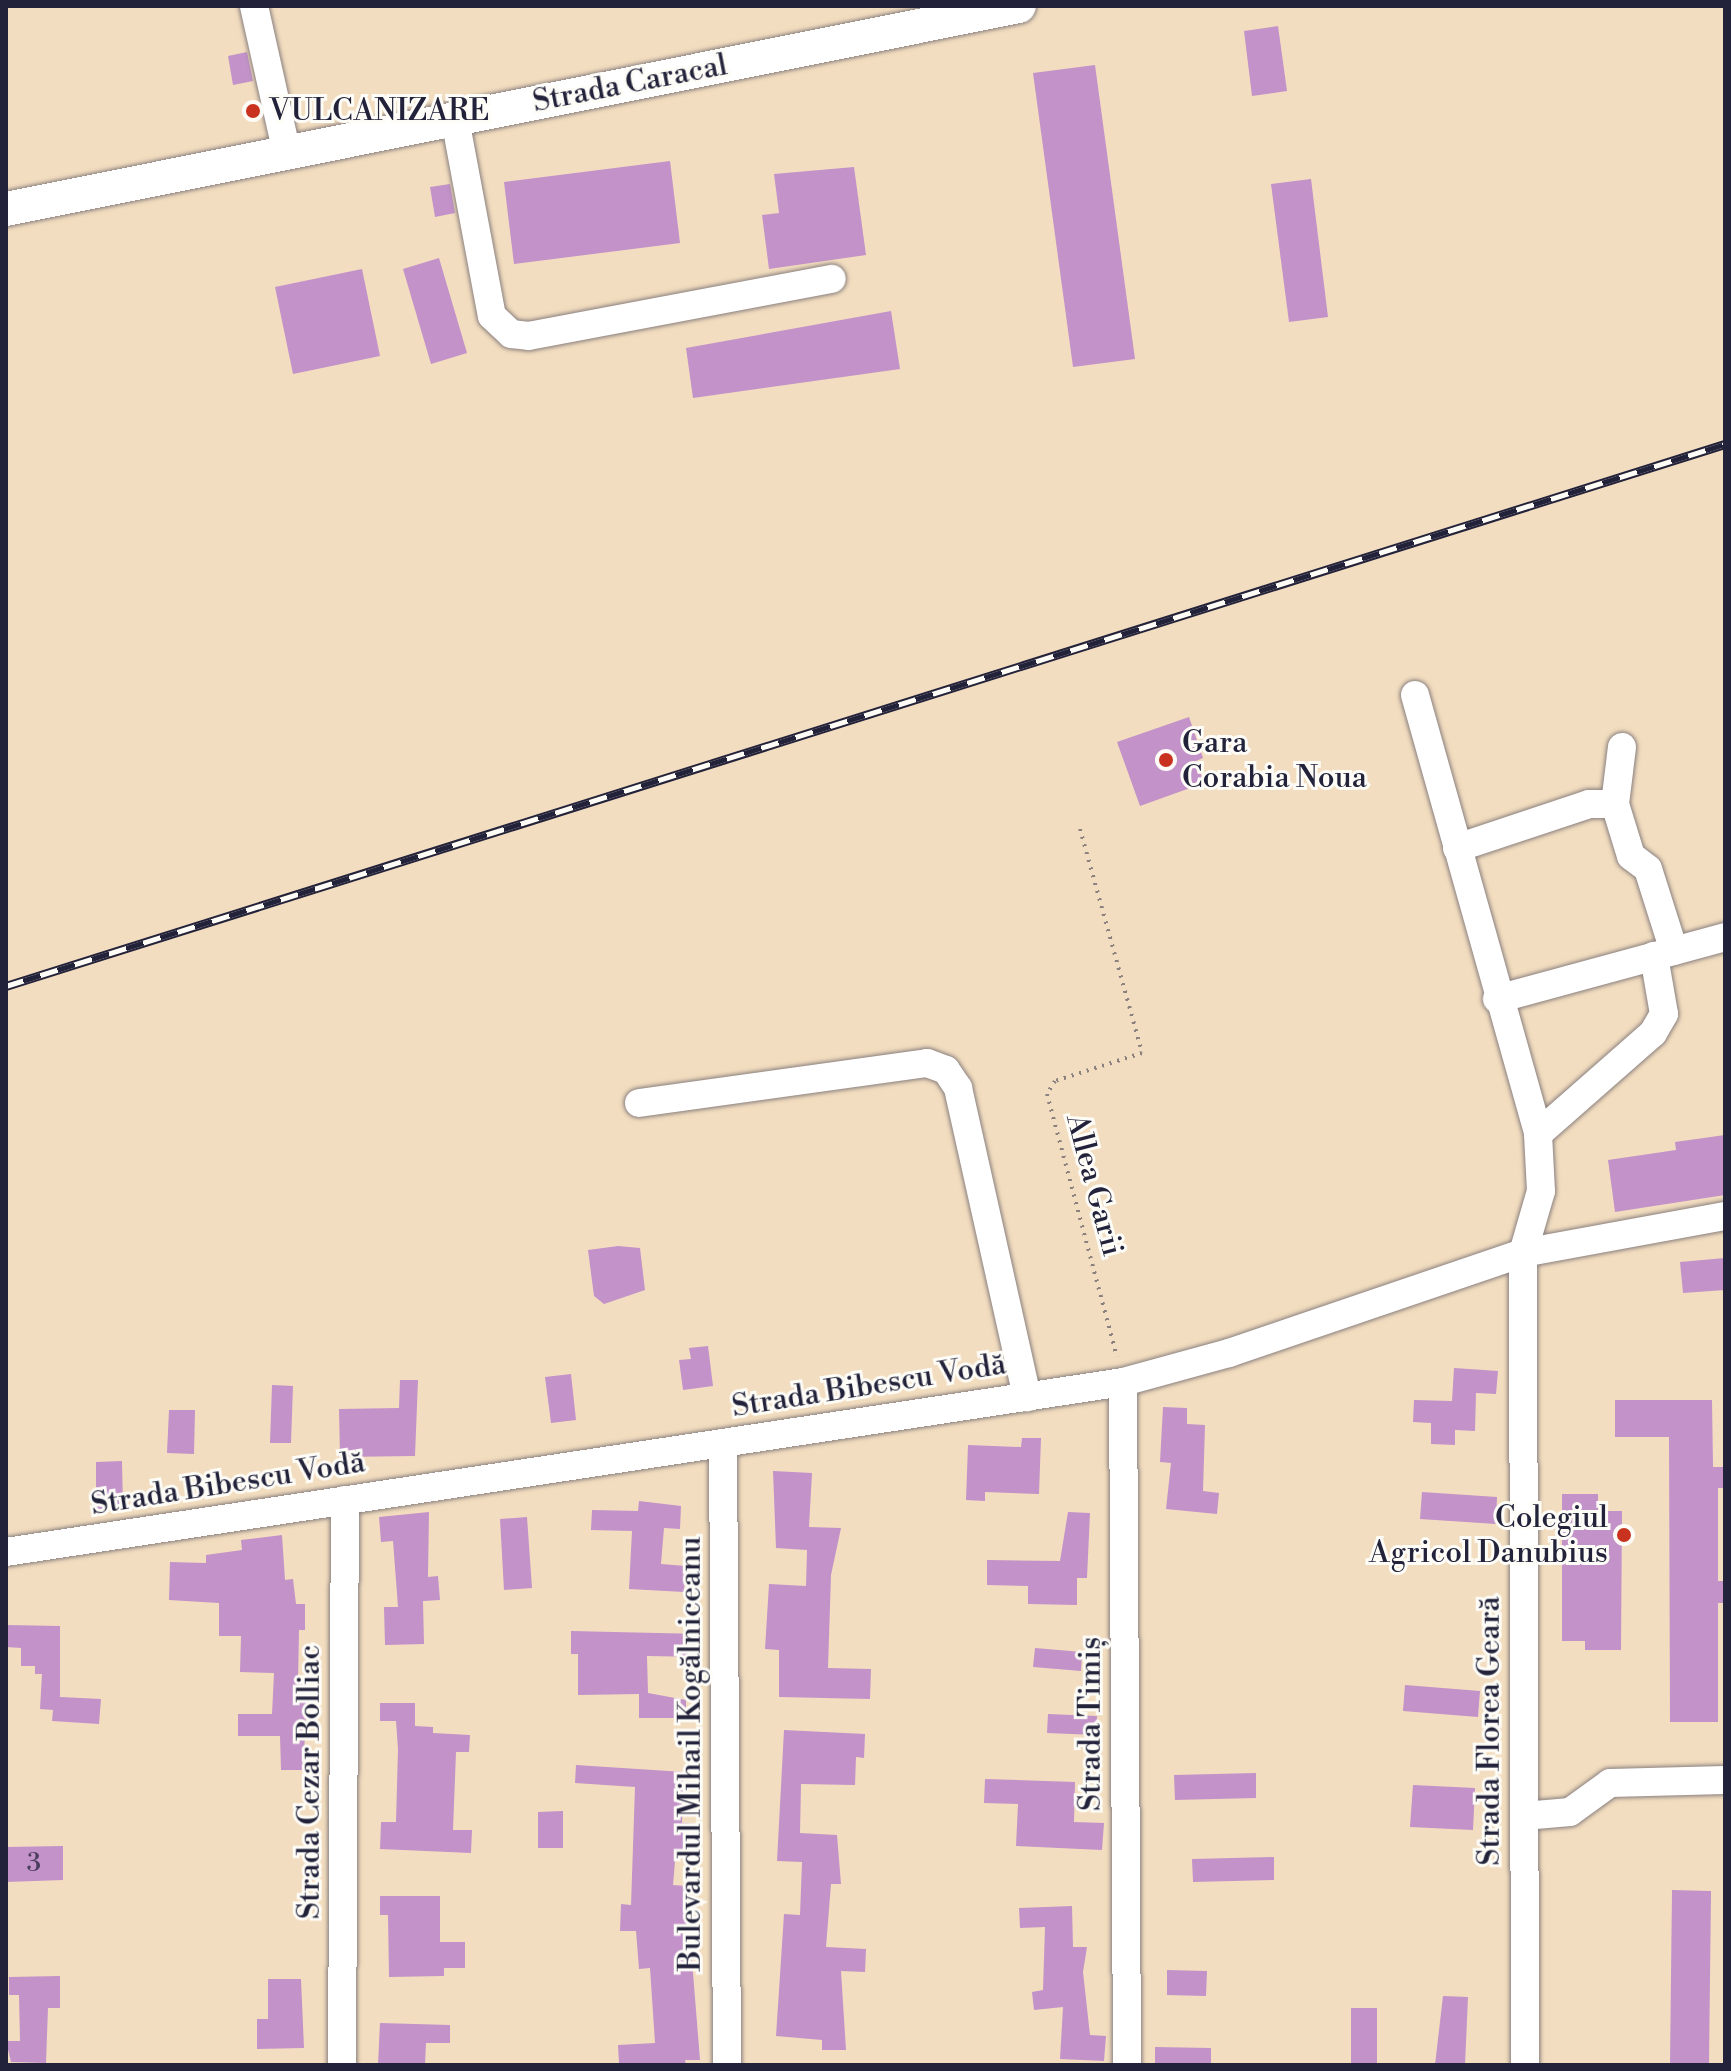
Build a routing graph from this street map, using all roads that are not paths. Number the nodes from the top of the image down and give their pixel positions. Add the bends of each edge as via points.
1 (254, 6) edge
2 (1006, 7) edge
3 (455, 119) junction
4 (286, 149) junction
5 (6, 209) edge
6 (832, 279) dead end
7 (1415, 695) dead end
8 (1622, 747) dead end
9 (1615, 804) junction
10 (1457, 848) junction
11 (1725, 937) edge
12 (1664, 954) junction
13 (1497, 999) junction
14 (639, 1103) dead end
15 (1538, 1134) junction
16 (1725, 1216) edge
17 (1523, 1253) junction
18 (1123, 1382) junction
19 (1027, 1397) junction
20 (723, 1443) junction
21 (345, 1500) junction
22 (6, 1552) edge
23 (1725, 1780) edge
24 (1524, 1816) junction
25 (342, 2065) edge
26 (727, 2065) edge
27 (1127, 2065) edge
28 (1525, 2065) edge

1 - 4 street
2 - 3 main road, Strada Caracal
3 - 4 main road, Strada Caracal
3 - 6 street via 492,316 511,334 529,336
4 - 5 main road, Strada Caracal
7 - 10 street, Strada Florea Geară
8 - 9 street
9 - 10 street via 1589,804
9 - 12 street via 1631,856 1648,869
10 - 13 street, Strada Florea Geară
11 - 12 street
12 - 13 street
12 - 15 street via 1664,1014 1653,1033
13 - 15 street, Strada Florea Geară
14 - 19 street via 927,1063 946,1070 958,1088
15 - 17 street, Strada Florea Geară via 1541,1191
16 - 17 street, Strada Bibescu Vodă
17 - 18 street, Strada Bibescu Vodă via 1229,1353
17 - 24 street, Strada Florea Geară
18 - 19 street, Strada Bibescu Vodă
18 - 27 street, Strada Timiș
19 - 20 street, Strada Bibescu Vodă
20 - 21 street, Strada Bibescu Vodă
20 - 26 street, Bulevardul Mihail Kogălniceanu
21 - 22 street, Strada Bibescu Vodă
21 - 25 street, Strada Cezar Bolliac
23 - 24 street via 1610,1783 1570,1812
24 - 28 street, Strada Florea Geară

